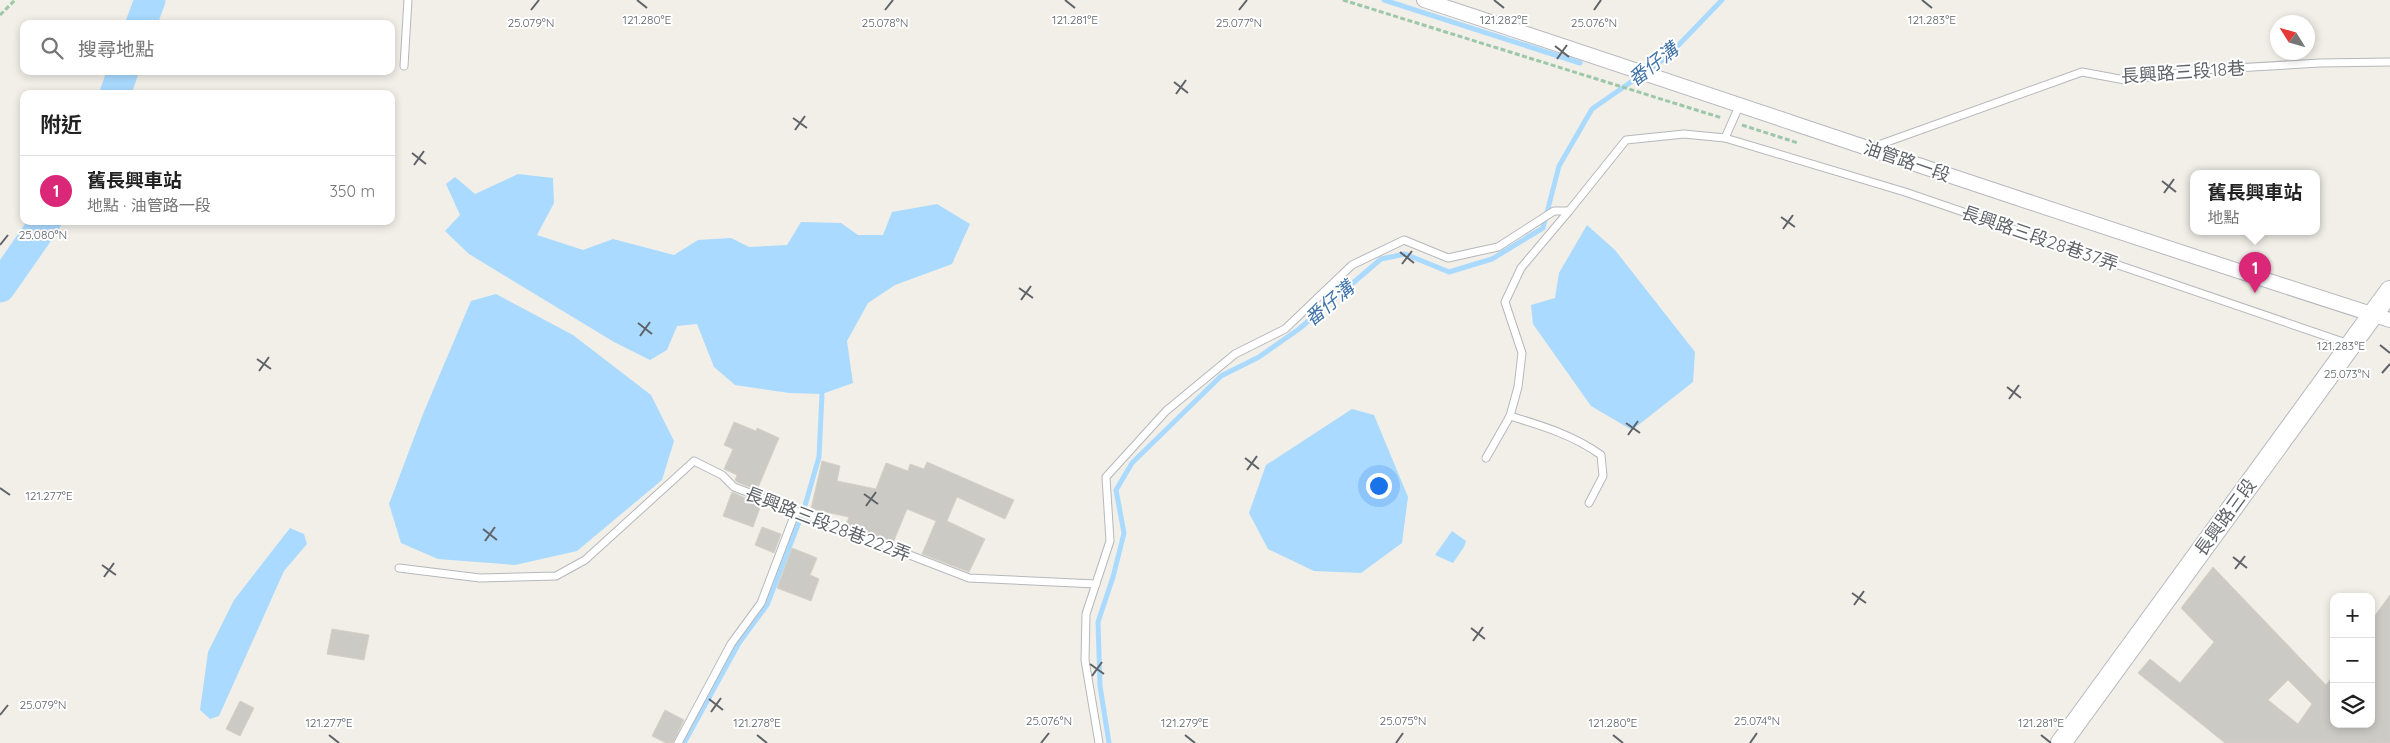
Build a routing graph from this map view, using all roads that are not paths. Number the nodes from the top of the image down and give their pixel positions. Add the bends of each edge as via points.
1 (408, 0) edge
2 (1424, 0) edge
3 (2390, 62) edge
4 (404, 66) dead end
5 (1740, 104) junction
6 (1725, 138) junction
7 (1870, 148) junction
8 (1569, 211) junction
9 (2390, 291) edge
10 (2381, 317) edge
11 (2352, 344) junction
12 (1510, 416) junction
13 (1486, 458) dead end
14 (1589, 503) dead end
15 (796, 511) junction
16 (399, 568) dead end
17 (1096, 584) junction
18 (678, 743) edge
19 (1099, 743) edge
20 (2061, 743) edge

1 - 4 lane
2 - 5 street, 油管路一段
3 - 7 lane, 長興路三段18巷 via 2201,70 2125,80 2082,72
5 - 6 lane
5 - 7 street, 油管路一段
6 - 8 lane, 長興路三段28巷37弄 via 1684,134 1626,140
6 - 11 lane, 長興路三段28巷37弄 via 1905,192
7 - 10 street, 油管路一段
8 - 12 lane, 長興路三段28巷37弄 via 1521,268 1505,302 1522,353
8 - 17 lane via 1554,211 1498,246 1448,258 1404,240 1352,265 1285,329 1235,354 1166,411 1106,477 1110,541
9 - 10 street, 長興路三段
10 - 11 street, 長興路三段
11 - 20 street, 長興路三段
12 - 13 lane, 長興路三段28巷37弄
12 - 14 lane via 1556,429 1601,455 1603,476
15 - 16 lane, 長興路三段28巷222弄 via 734,487 722,475 694,461 585,560 556,576 480,578
15 - 17 lane, 長興路三段28巷222弄 via 970,578
15 - 18 lane via 762,603 731,644
17 - 19 lane via 1086,614 1085,660

